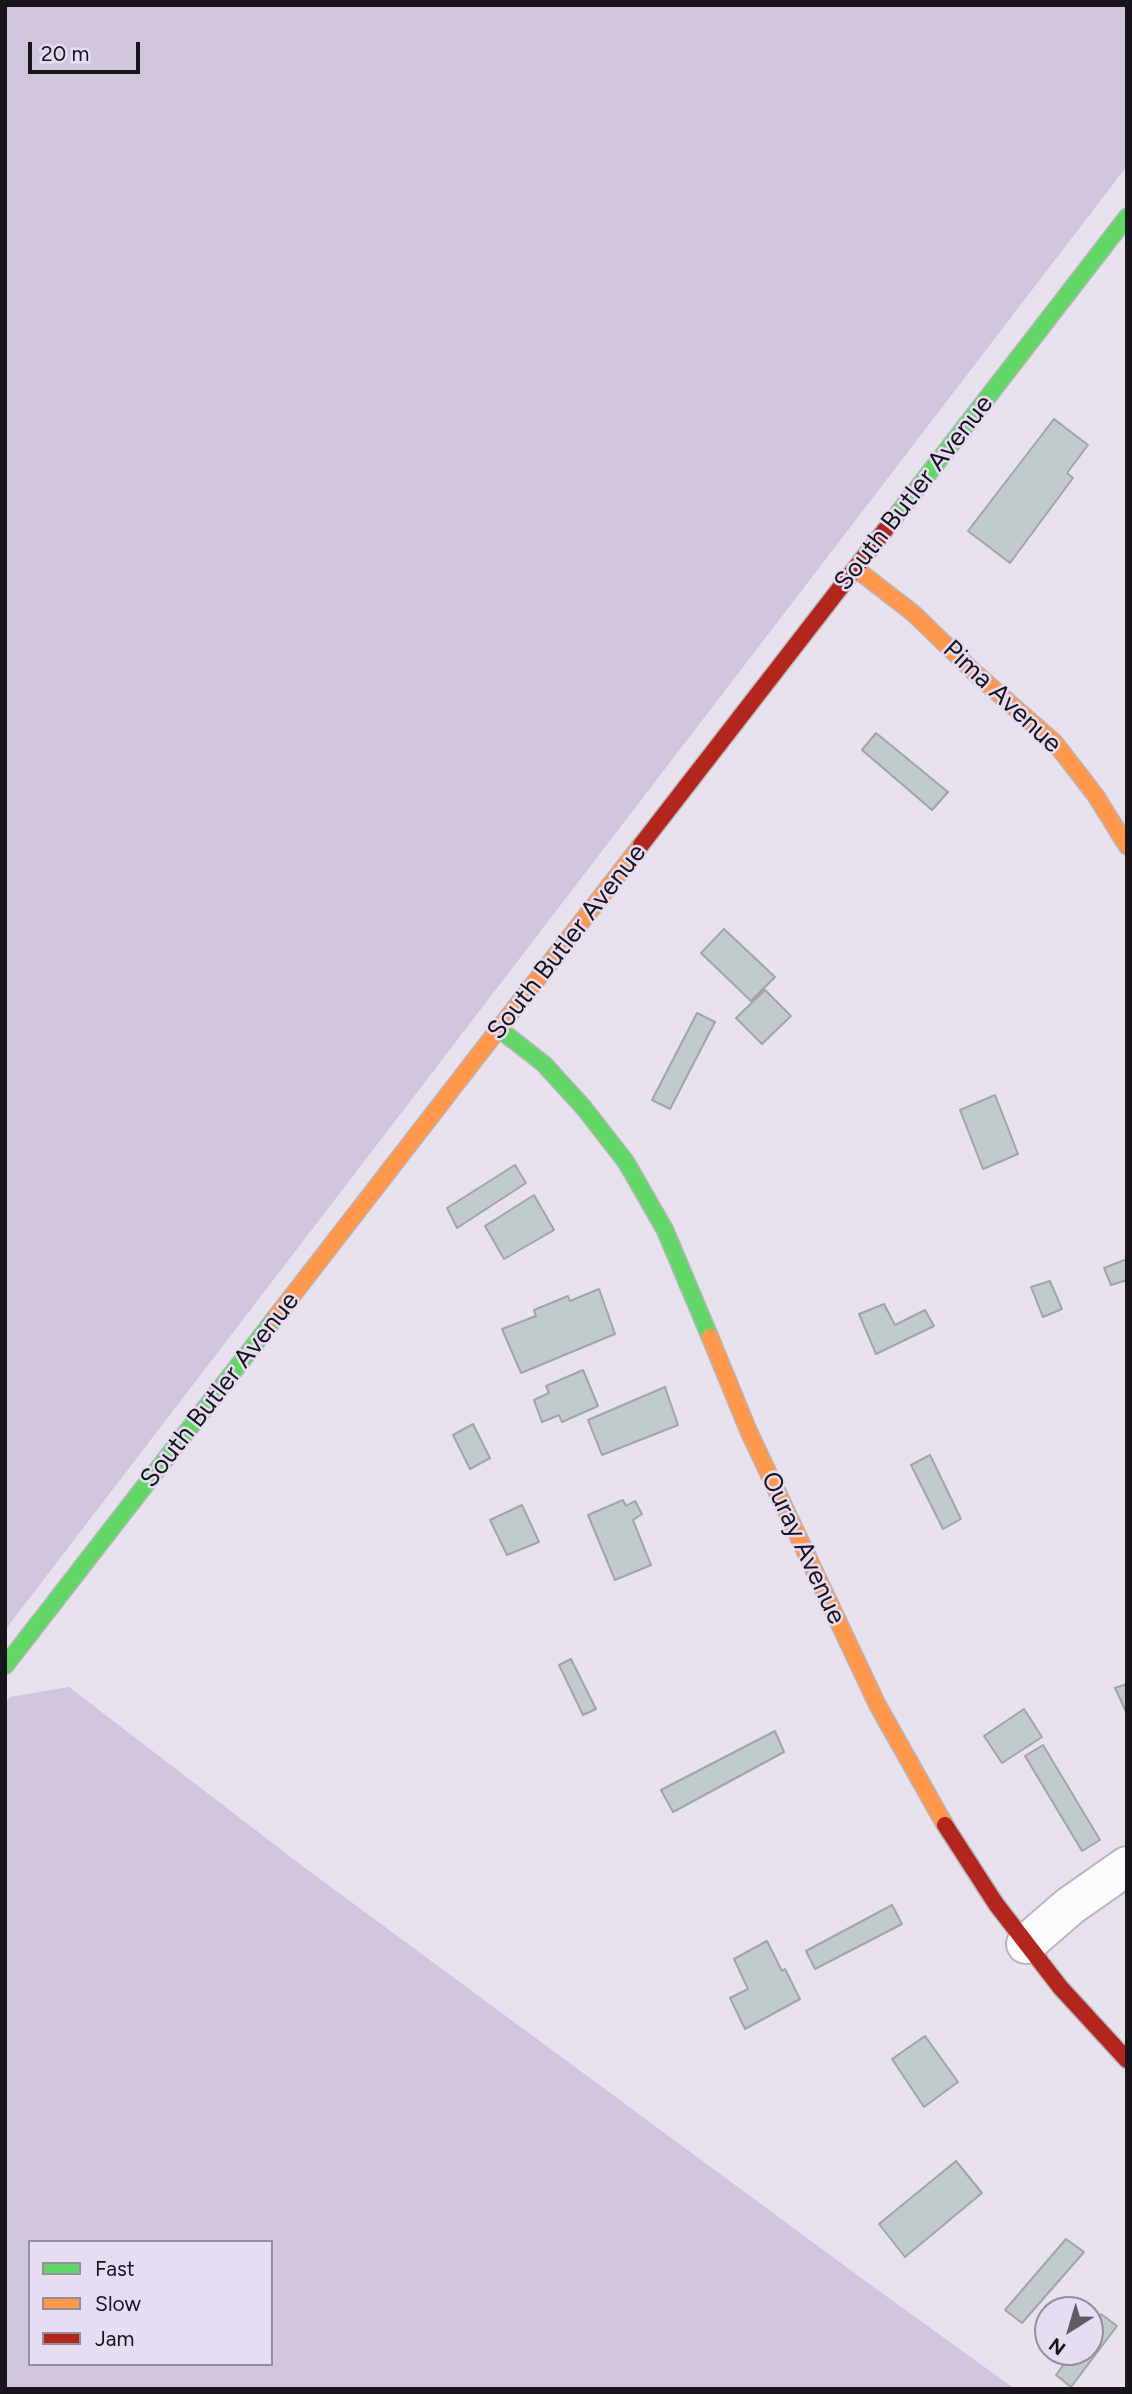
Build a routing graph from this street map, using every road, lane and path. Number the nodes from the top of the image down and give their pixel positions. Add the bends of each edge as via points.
1 (1127, 217) edge
2 (856, 569) junction
3 (1127, 846) edge
4 (499, 1029) junction
5 (5, 1666) edge
6 (1127, 1866) edge
7 (1027, 1944) junction
8 (1127, 2060) edge

1 - 2 street, South Butler Avenue
2 - 3 street, Pima Avenue via 913,613 1055,743
2 - 4 street, South Butler Avenue
4 - 5 street, South Butler Avenue
4 - 7 street, Ouray Avenue via 544,1063 626,1162 665,1230 749,1433 877,1704 961,1852
6 - 7 street via 1070,1906
7 - 8 street, Ouray Avenue

